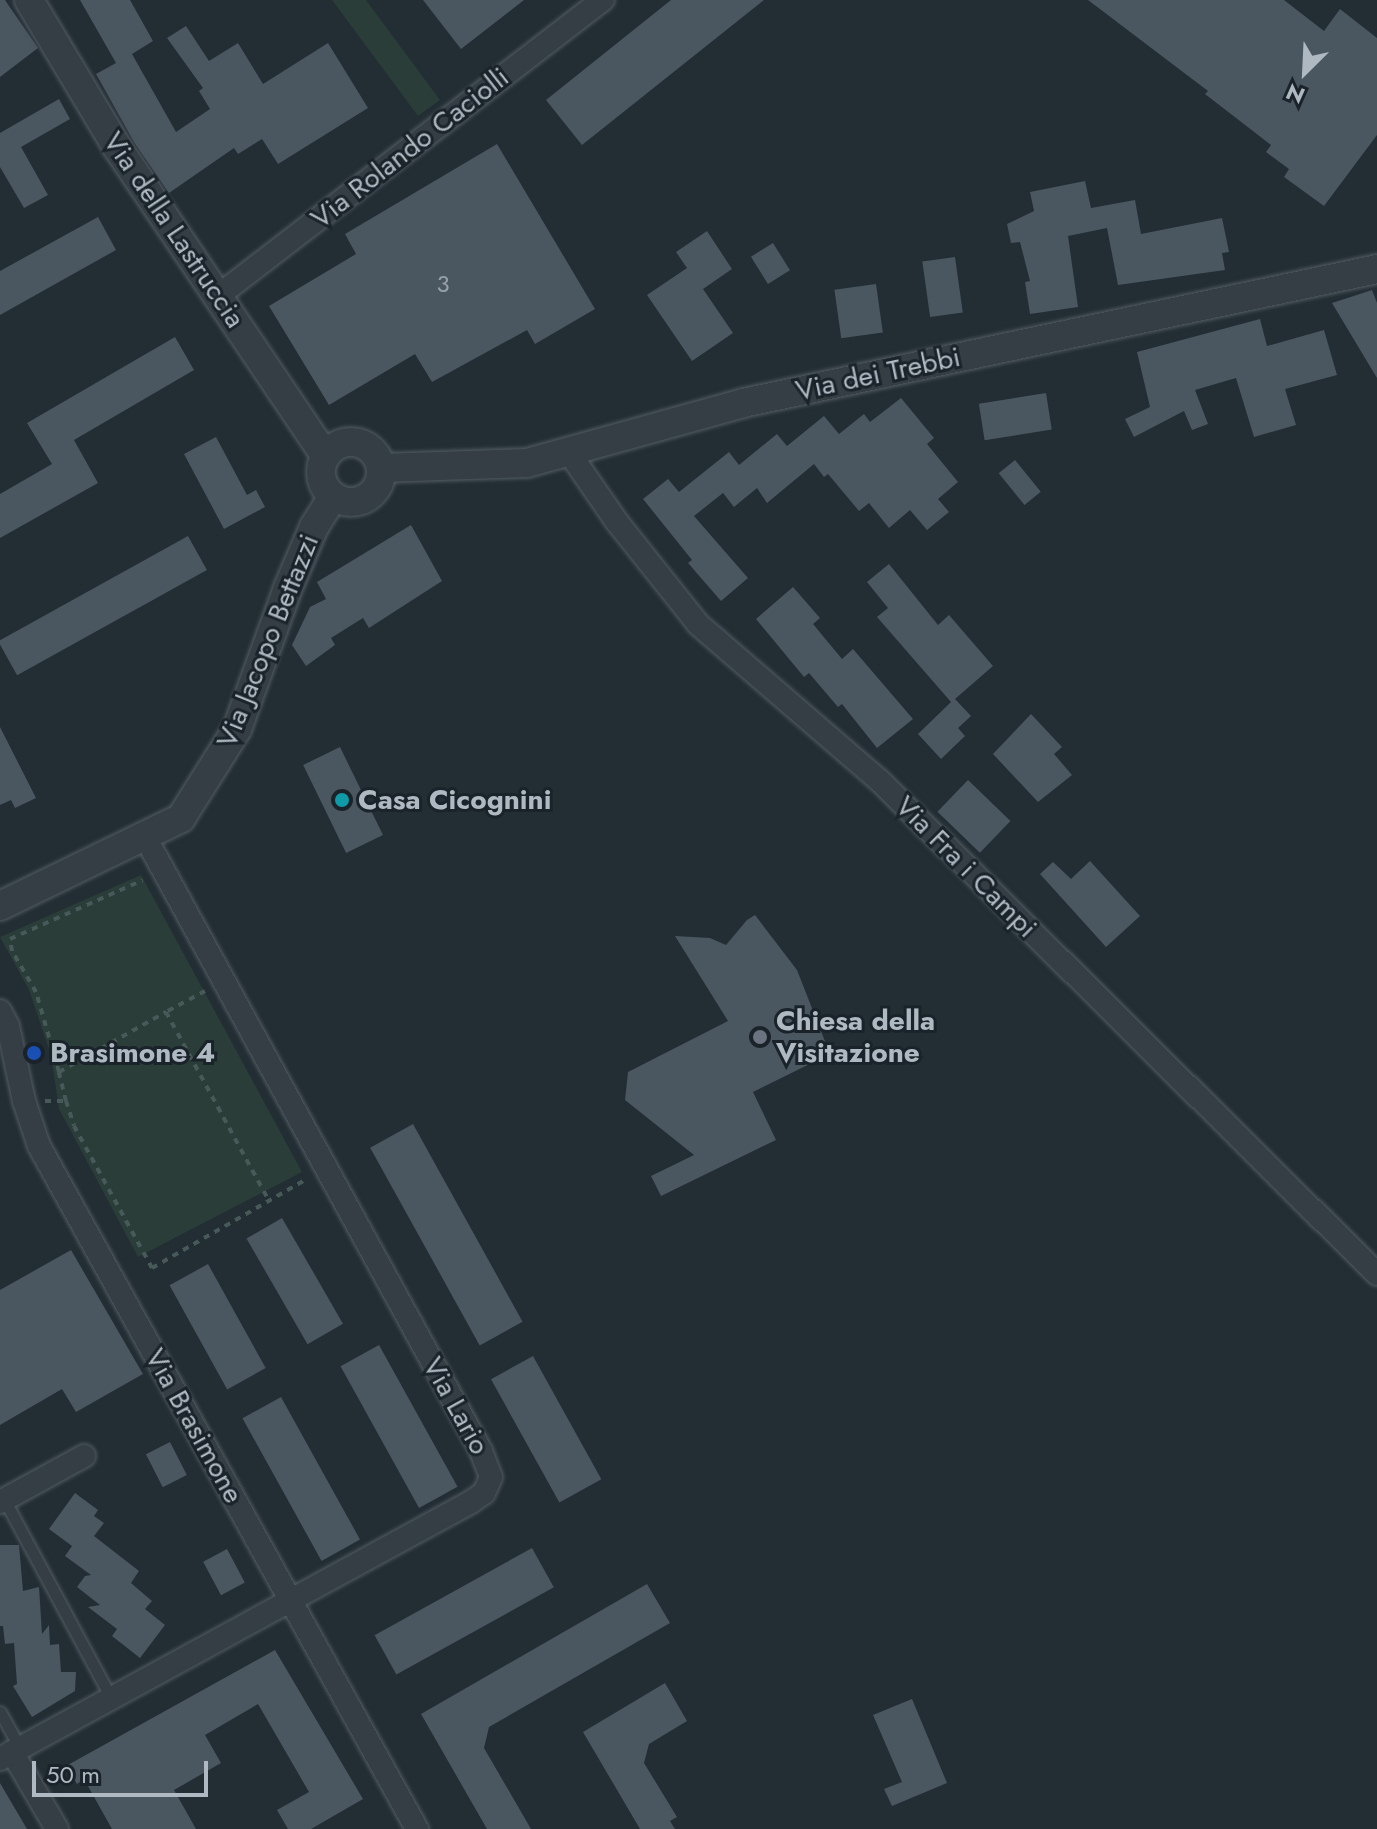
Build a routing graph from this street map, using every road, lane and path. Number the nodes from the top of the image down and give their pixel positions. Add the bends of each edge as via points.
1 (29, 0) edge
2 (603, 0) edge
3 (1377, 269) edge
4 (218, 296) junction
5 (568, 451) junction
6 (325, 455) junction
7 (381, 468) junction
8 (333, 496) junction
9 (144, 835) junction
10 (152, 878) dead end
11 (0, 906) edge
12 (217, 984) dead end
13 (0, 1011) edge
14 (166, 1012) junction
15 (59, 1072) junction
16 (24, 1101) junction
17 (66, 1101) junction
18 (327, 1169) junction
19 (268, 1199) junction
20 (1377, 1274) edge
21 (84, 1456) dead end
22 (2, 1500) edge
23 (291, 1600) junction
24 (111, 1698) junction
25 (0, 1712) edge
26 (11, 1753) edge
27 (57, 1829) edge
28 (417, 1829) edge

1 - 4 street, Via della Lastruccia via 117,147
2 - 4 street, Via Rolando Caciolli
3 - 5 street, Via dei Trebbi via 743,403
4 - 6 street, Via della Lastruccia
5 - 7 street, Via dei Trebbi via 527,463
5 - 20 street, Via Fra i Campi via 698,624 880,781
6 - 7 street via 334,447 357,443 377,457
6 - 8 street via 320,473
7 - 8 street via 380,480 366,498 355,502
8 - 9 street, Via Jacopo Bettazzi via 288,588 237,729 181,818
9 - 11 street, Via Jacopo Bettazzi
9 - 18 street, Via Lario
10 - 15 path via 10,939 40,1002
12 - 14 path
13 - 16 street, Via Brasimone
14 - 15 path
14 - 19 path
15 - 17 path
16 - 17 path
16 - 23 street, Via Brasimone via 39,1146
17 - 19 path via 74,1126 152,1268
18 - 19 path
18 - 23 street, Via Lario via 491,1477 484,1493 471,1502
21 - 22 street
22 - 24 lane
23 - 24 street, Via Lario
23 - 28 street, Via Brasimone
24 - 26 street, Via Lario
25 - 26 lane
26 - 27 street

